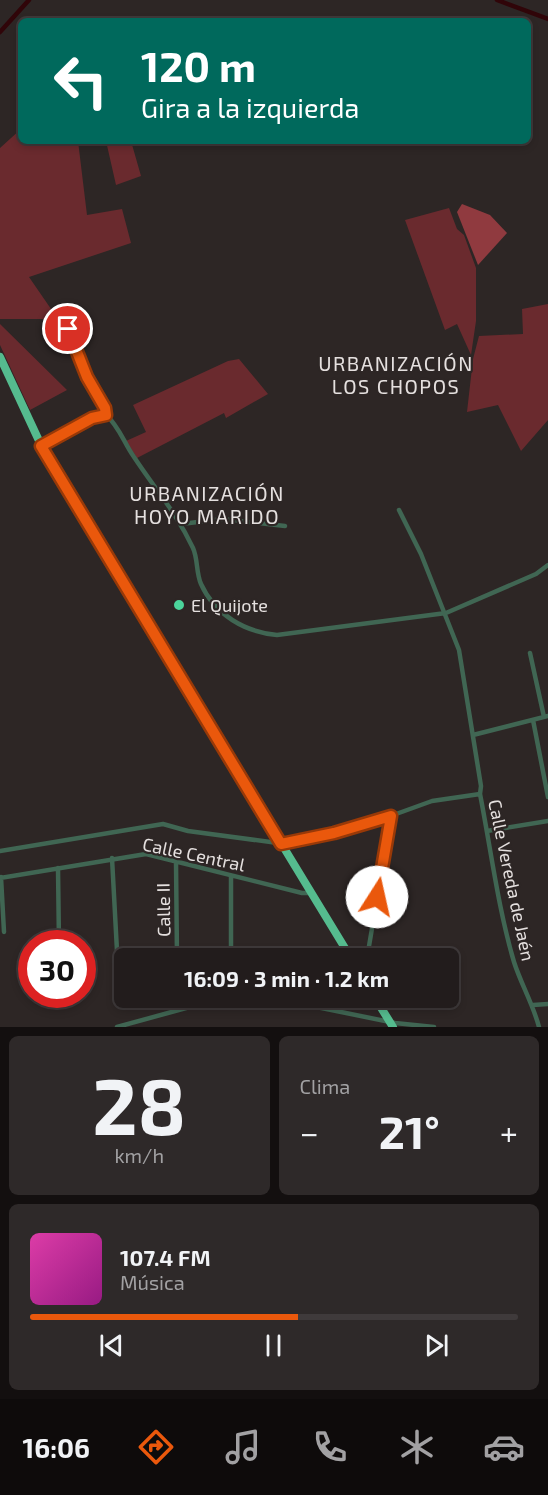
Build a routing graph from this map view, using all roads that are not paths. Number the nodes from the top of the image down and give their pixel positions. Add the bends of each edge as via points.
1 (58, 311) dead end
2 (0, 357) edge
3 (106, 415) junction
4 (41, 446) junction
5 (399, 510) dead end
6 (181, 524) junction
7 (285, 526) dead end
8 (548, 565) edge
9 (446, 614) junction
10 (530, 653) dead end
11 (546, 716) edge
12 (533, 720) junction
13 (473, 735) junction
14 (548, 751) edge
15 (539, 753) junction
16 (547, 786) edge
17 (480, 794) junction
18 (548, 797) edge
19 (391, 816) junction
20 (548, 821) edge
21 (487, 831) junction
22 (281, 844) junction
23 (0, 851) edge
24 (112, 858) junction
25 (176, 862) junction
26 (57, 868) junction
27 (231, 876) junction
28 (1, 877) edge
29 (312, 893) junction
30 (59, 930) edge
31 (4, 932) dead end
32 (117, 948) edge
33 (177, 948) edge
34 (231, 948) edge
35 (345, 948) edge
36 (369, 948) edge
37 (548, 1004) edge
38 (533, 1005) junction
39 (382, 1008) edge
40 (394, 1024) edge
41 (117, 1027) edge
42 (434, 1027) edge
43 (539, 1027) edge

1 - 3 street
2 - 4 highway
3 - 4 street via 92,418
3 - 6 street
4 - 22 highway
5 - 9 street, Calle Vereda de Jaén
6 - 7 street via 223,519
6 - 9 street via 195,552 201,584 212,600 225,617 259,633 277,635
8 - 9 street
9 - 13 street, Calle Vereda de Jaén via 459,650
10 - 11 street
11 - 12 street
12 - 13 street
12 - 15 street
13 - 17 street, Calle Vereda de Jaén
14 - 15 street
15 - 16 street
16 - 18 street
17 - 19 street via 432,801
17 - 21 street, Calle Vereda de Jaén
19 - 22 street
19 - 36 street
20 - 21 street
21 - 38 street, Calle Vereda de Jaén via 515,964
22 - 23 street via 163,824
22 - 29 highway
24 - 25 street, Calle Central via 146,854
24 - 26 street, Calle Central
24 - 32 street
25 - 27 street, Calle Central
25 - 33 street, Calle II
26 - 28 street, Calle Central
26 - 30 street
27 - 29 street, Calle Central
27 - 34 street
28 - 31 street
29 - 35 highway
37 - 38 street
38 - 43 street, Calle Vereda de Jaén
39 - 40 highway
40 - 41 street via 287,1001 244,1000 208,1002
40 - 42 street

